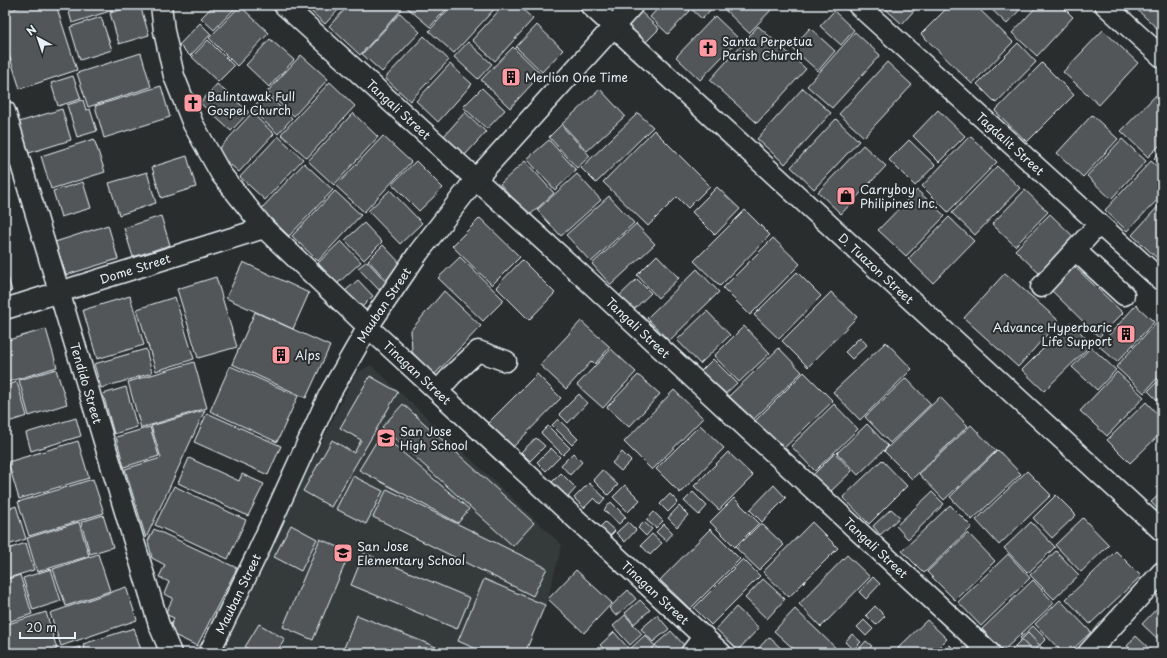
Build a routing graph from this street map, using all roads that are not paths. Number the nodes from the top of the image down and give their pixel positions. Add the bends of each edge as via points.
1 (161, 5) edge
2 (284, 5) edge
3 (590, 5) edge
4 (633, 5) edge
5 (858, 5) edge
6 (1105, 5) edge
7 (614, 26) junction
8 (1162, 57) edge
9 (5, 111) edge
10 (475, 180) junction
11 (1099, 224) junction
12 (264, 228) junction
13 (1076, 250) junction
14 (1162, 281) edge
15 (1041, 287) dead end
16 (58, 293) junction
17 (1124, 295) dead end
18 (5, 309) edge
19 (368, 327) junction
20 (506, 360) dead end
21 (438, 391) junction
22 (1162, 531) edge
23 (1162, 572) edge
24 (704, 636) junction
25 (171, 653) edge
26 (209, 653) edge
27 (691, 653) edge
28 (721, 653) edge
29 (990, 653) edge
30 (1088, 653) edge

1 - 12 street, Tinagan Street via 174,76 193,124 221,174
2 - 10 street, Tangali Street
3 - 7 street, D. Tuazon Street
4 - 7 street, Mauban Street
5 - 11 street, Tagdalit Street
6 - 8 street
7 - 10 street, Mauban Street
7 - 22 street, D. Tuazon Street
9 - 16 street, Tendido Street
10 - 19 street, Mauban Street via 419,252
10 - 29 street, Tangali Street
11 - 13 street
11 - 14 street, Tagdalit Street
12 - 16 street, Dome Street
12 - 19 street, Tinagan Street
13 - 15 street
13 - 17 street
16 - 18 street, Dome Street
16 - 25 street, Tendido Street via 158,624
19 - 21 street, Tinagan Street
19 - 26 street, Mauban Street via 329,395
20 - 21 street via 478,351
21 - 24 street, Tinagan Street
23 - 30 street
24 - 27 street
24 - 28 street, Tinagan Street

